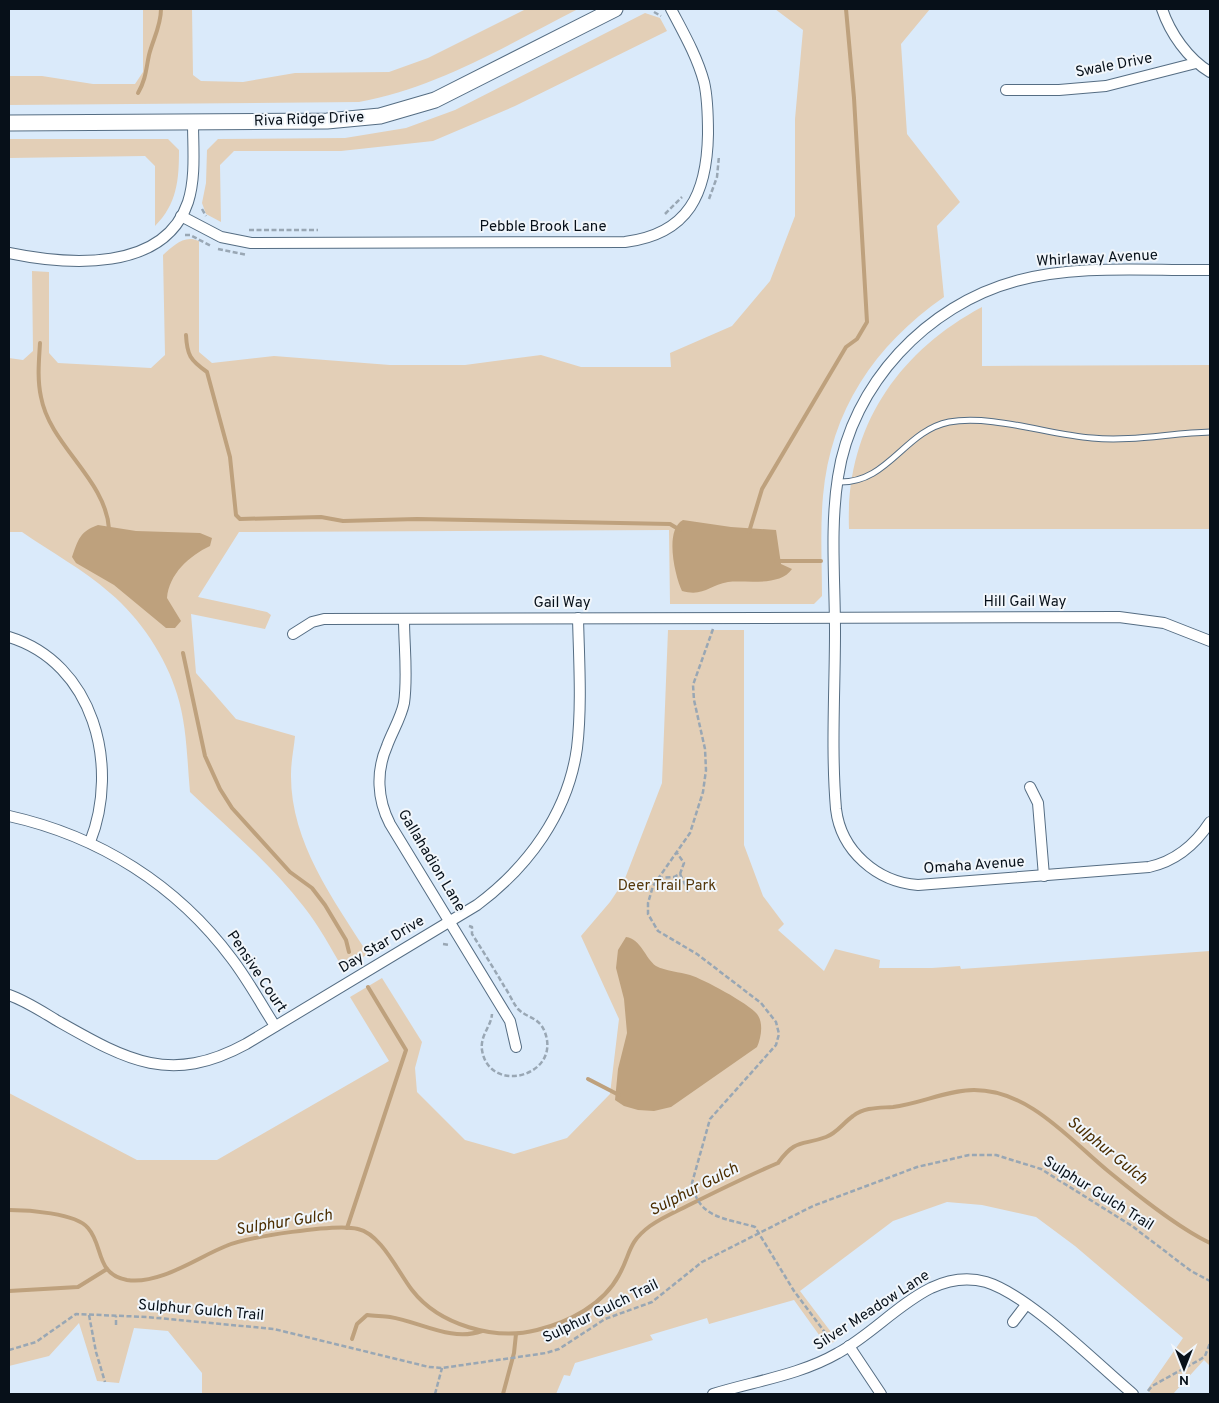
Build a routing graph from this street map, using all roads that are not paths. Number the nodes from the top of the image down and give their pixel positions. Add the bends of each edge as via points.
1 (616, 9) edge
2 (671, 9) edge
3 (1162, 9) edge
4 (1196, 62) junction
5 (1210, 72) edge
6 (1006, 90) dead end
7 (193, 122) junction
8 (9, 123) edge
9 (181, 216) junction
10 (9, 253) edge
11 (1210, 270) edge
12 (1210, 432) edge
13 (837, 482) junction
14 (835, 617) junction
15 (578, 618) junction
16 (404, 619) junction
17 (292, 634) dead end
18 (9, 637) edge
19 (1210, 641) edge
20 (1030, 787) dead end
21 (9, 816) edge
22 (1208, 829) edge
23 (90, 842) junction
24 (1044, 876) junction
25 (450, 922) junction
26 (9, 995) edge
27 (275, 1026) junction
28 (516, 1047) dead end
29 (1026, 1305) junction
30 (1013, 1322) dead end
31 (849, 1346) junction
32 (734, 1392) edge
33 (713, 1394) edge
34 (881, 1394) edge
35 (1133, 1394) edge

1 - 7 street, Riva Ridge Drive via 451,92 407,110 346,120
2 - 9 street, Pebble Brook Lane via 693,52 705,90 708,116 706,166 702,186 690,206 673,224 654,235 635,241 614,242 251,243 221,237
3 - 4 street via 1174,34
4 - 5 street
4 - 6 street, Swale Drive via 1106,86
7 - 8 street, Riva Ridge Drive
7 - 9 street via 192,185
9 - 10 street via 158,242 124,258 66,259
11 - 13 street, Whirlaway Avenue via 1041,275 1000,286 965,301 918,333 876,382 850,430
12 - 13 lane via 1105,439 1010,425 952,422 923,434 865,478
13 - 14 street, Whirlaway Avenue
14 - 15 street, Gail Way
14 - 19 street, Hill Gail Way via 1127,617 1169,625
14 - 24 street, Omaha Avenue via 836,809 842,831 854,851 883,876 915,885
15 - 16 street, Gail Way
15 - 25 street, Day Star Drive via 577,749 560,807 545,834 518,869 494,892
16 - 17 street, Gail Way via 324,619
16 - 25 street, Gallahadion Lane via 404,700 382,757 380,795 390,824
18 - 23 street via 37,649 60,666 76,686 91,714 98,738 102,787 99,818
20 - 24 street via 1038,803
21 - 23 street, Pensive Court
22 - 24 street, Omaha Avenue via 1174,859 1154,866
23 - 27 street, Pensive Court via 154,880 195,915 234,961
25 - 27 street, Day Star Drive
25 - 28 street, Gallahadion Lane via 510,1021
26 - 27 street, Day Star Drive via 110,1051 151,1064 177,1065 212,1059
29 - 30 street
29 - 31 street, Silver Meadow Lane via 988,1283 947,1282 916,1297
29 - 35 street, Silver Meadow Lane
31 - 32 street, Silver Meadow Lane via 803,1369
31 - 34 street
32 - 33 street, Silver Meadow Lane

